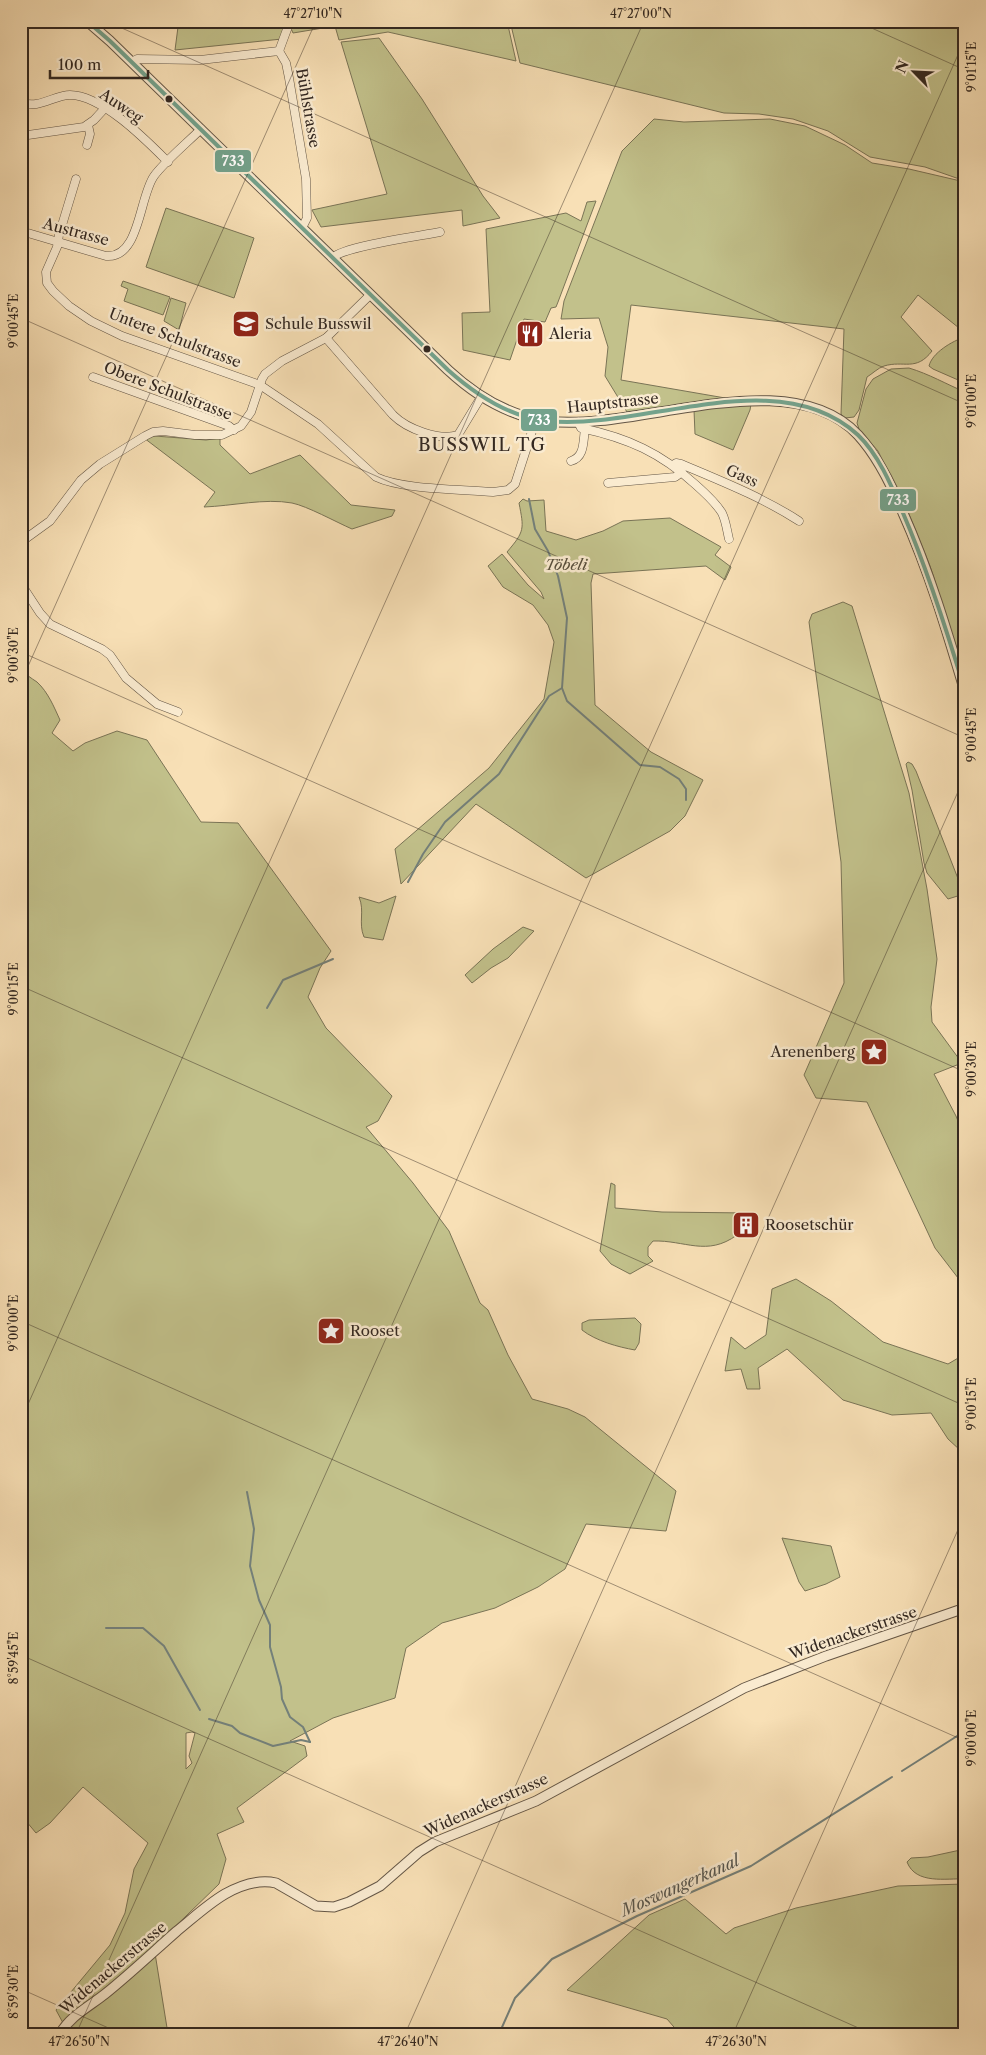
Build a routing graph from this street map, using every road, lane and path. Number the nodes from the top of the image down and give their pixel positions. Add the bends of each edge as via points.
1 (292, 21) edge
2 (91, 23) edge
3 (279, 51) junction
4 (132, 62) junction
5 (21, 102) edge
6 (105, 108) junction
7 (88, 125) junction
8 (201, 129) junction
9 (21, 136) edge
10 (87, 145) dead end
11 (168, 162) junction
12 (76, 179) dead end
13 (302, 228) junction
14 (21, 232) edge
15 (440, 232) dead end
16 (58, 242) junction
17 (332, 258) junction
18 (370, 295) junction
19 (326, 338) junction
20 (93, 377) dead end
21 (260, 385) junction
22 (481, 397) junction
23 (536, 419) junction
24 (581, 426) junction
25 (234, 430) junction
26 (571, 461) dead end
27 (673, 465) junction
28 (682, 472) junction
29 (608, 484) dead end
30 (799, 521) dead end
31 (729, 539) dead end
32 (21, 542) edge
33 (21, 584) edge
34 (965, 692) edge
35 (178, 712) dead end
36 (965, 1608) edge
37 (60, 2034) edge

1 - 3 street
2 - 4 street, Hauptstrasse
3 - 4 street via 200,60 138,59
3 - 13 street, Bühlstrasse via 286,63 306,179 307,218
4 - 8 street, Hauptstrasse
5 - 6 street, Auweg via 38,104 72,95
6 - 7 street
6 - 11 street, Auweg
7 - 9 street via 73,130
7 - 10 street
8 - 11 street, Austrasse
8 - 13 street, Hauptstrasse
11 - 16 street, Austrasse via 152,181 124,252 106,256
12 - 16 street
13 - 17 street, Hauptstrasse
14 - 16 street, Austrasse
15 - 17 street via 354,249
16 - 21 street, Untere Schulstrasse via 46,278 50,288 69,306 122,336
17 - 18 street, Hauptstrasse
18 - 19 street
18 - 22 street, Hauptstrasse
19 - 21 street via 282,361 265,374
19 - 22 street via 393,415 412,429 458,435
20 - 25 street, Obere Schulstrasse
21 - 23 street via 318,424 376,476 395,484 494,492 508,490 515,484
21 - 25 street via 251,412 245,422
22 - 23 street, Hauptstrasse
23 - 24 street, Hauptstrasse
24 - 26 street via 582,452
24 - 27 street via 629,441
24 - 34 street, Hauptstrasse via 715,404 762,402 810,406 843,422 867,446 895,495 929,576
25 - 32 street via 209,436 163,431 144,436 81,480 50,521
27 - 28 street
27 - 30 street, Gass via 681,464 754,496
28 - 29 street via 675,477
28 - 31 street via 720,510
33 - 35 street via 50,624 102,649 126,678 157,704
36 - 37 street, Widenackerstrasse via 744,1688 536,1801 434,1842 380,1886 349,1902 334,1907 316,1906 269,1881 251,1883 226,1893 78,2014

